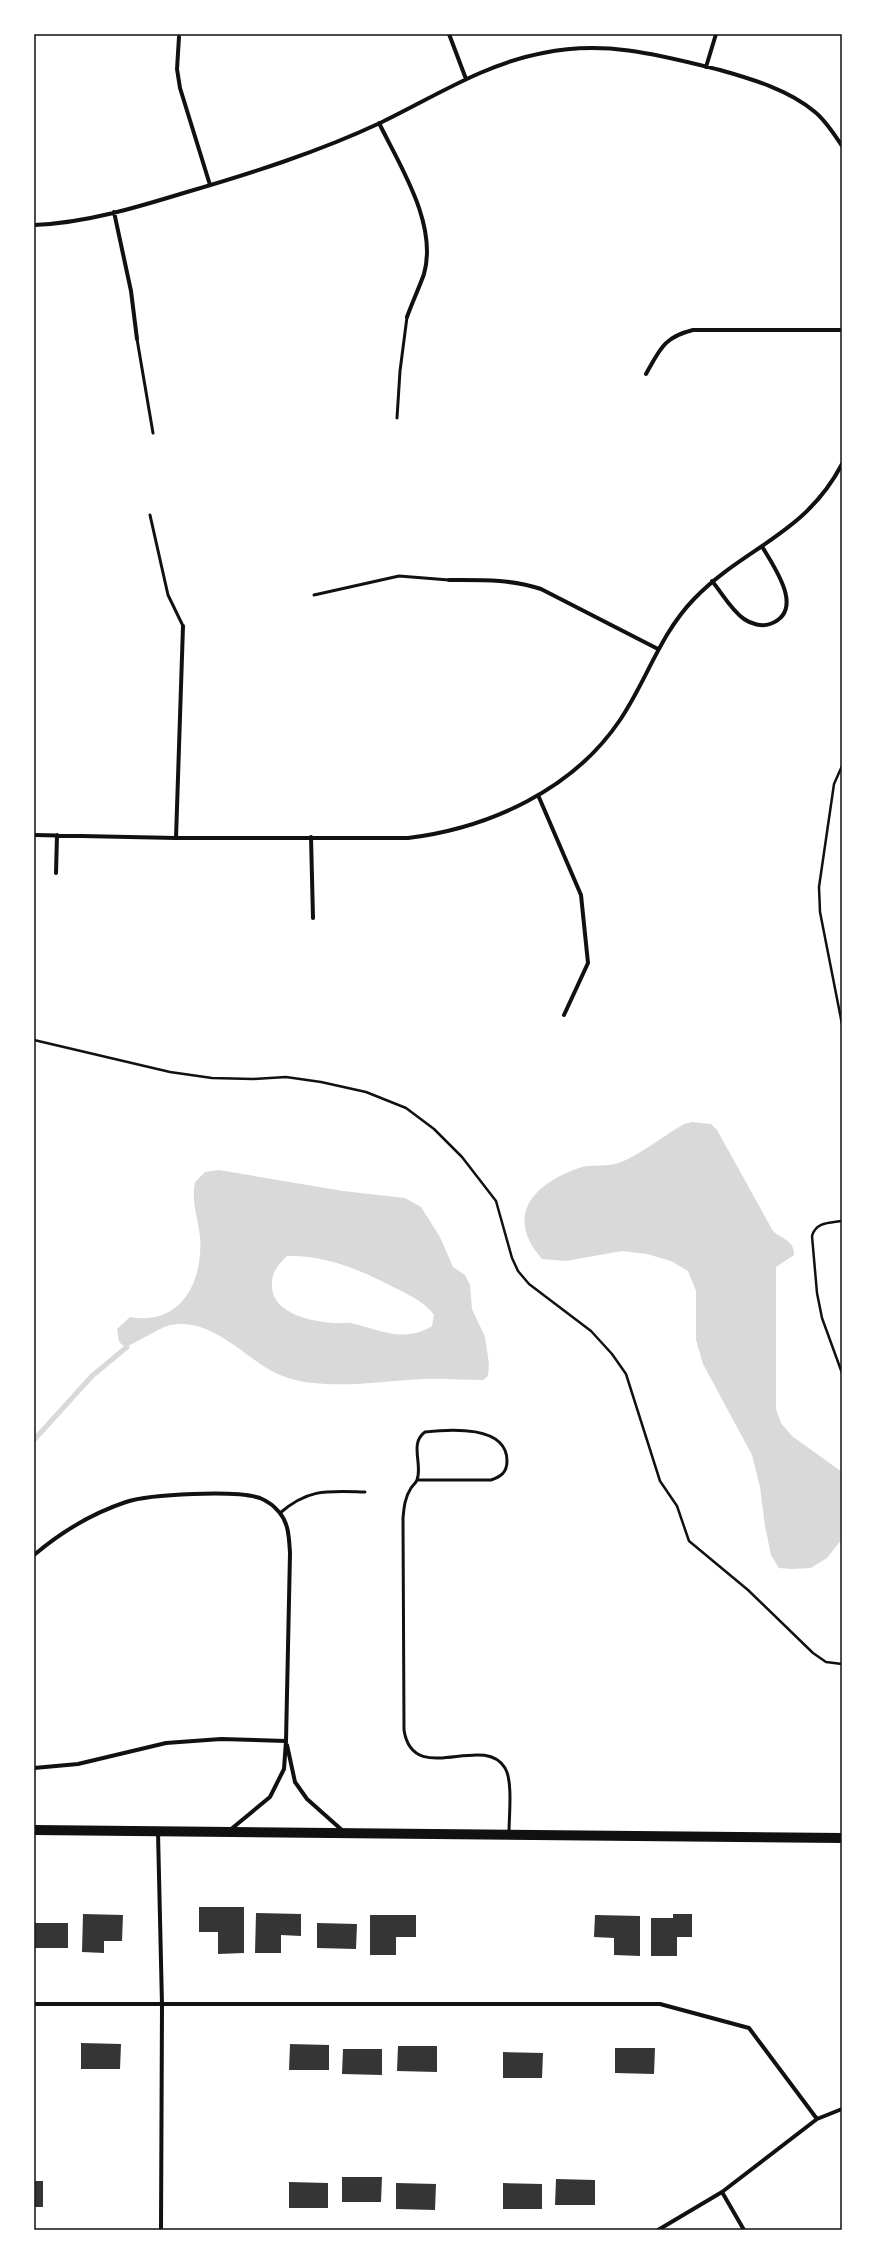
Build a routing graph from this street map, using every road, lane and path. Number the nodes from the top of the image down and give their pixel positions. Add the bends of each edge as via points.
1 (449, 34) edge
2 (716, 34) edge
3 (179, 37) dead end
4 (706, 67) junction
5 (466, 79) junction
6 (379, 123) junction
7 (842, 146) edge
8 (210, 185) junction
9 (114, 212) junction
10 (34, 225) edge
11 (407, 317) joint
12 (842, 330) edge
13 (137, 339) joint
14 (646, 374) dead end
15 (398, 418) dead end
16 (153, 433) dead end
17 (842, 464) edge
18 (150, 515) dead end
19 (762, 548) junction
20 (449, 580) joint
21 (712, 581) junction
22 (314, 595) dead end
23 (183, 626) joint
24 (658, 649) junction
25 (842, 766) edge
26 (538, 796) junction
27 (34, 835) edge
28 (57, 835) junction
29 (311, 837) junction
30 (176, 838) junction
31 (56, 873) dead end
32 (313, 918) dead end
33 (564, 1015) dead end
34 (842, 1024) edge
35 (34, 1040) edge
36 (842, 1221) edge
37 (842, 1373) edge
38 (417, 1480) junction
39 (365, 1492) dead end
40 (280, 1513) junction
41 (34, 1556) edge
42 (842, 1664) edge
43 (286, 1741) junction
44 (34, 1768) edge
45 (34, 1830) edge
46 (158, 1832) junction
47 (227, 1832) junction
48 (346, 1833) junction
49 (509, 1835) junction
50 (842, 1838) edge
51 (34, 2004) edge
52 (162, 2005) junction
53 (842, 2109) edge
54 (817, 2119) junction
55 (722, 2192) junction
56 (161, 2230) edge
57 (658, 2230) edge
58 (744, 2230) edge

1 - 5 street
2 - 4 street
3 - 8 street via 177,69 180,88
4 - 5 street via 644,51 579,49 546,52 511,60
4 - 7 street via 767,85 793,98 815,112
5 - 6 street
6 - 8 street via 274,164
6 - 11 street via 424,222 424,273
8 - 9 street
9 - 10 street via 64,223
9 - 13 street via 131,292
11 - 15 lane via 400,371
12 - 14 street via 694,330 678,334 662,344
13 - 16 lane
17 - 19 street via 814,506 795,524
18 - 23 lane via 168,595
19 - 21 street
19 - 21 street via 786,590 787,603 778,620 768,625 757,625 744,619
20 - 22 lane via 399,576
20 - 24 street via 506,581 541,589
21 - 24 street via 679,617
23 - 30 street
24 - 26 street via 620,720 598,748 575,769
25 - 34 path via 834,784 819,887 822,925
26 - 29 street via 494,817 442,834 408,838
26 - 33 street via 581,895 588,964
27 - 28 street
28 - 30 street
28 - 31 street
29 - 30 street
29 - 32 street
35 - 42 path via 170,1072 212,1078 286,1077 366,1092 406,1108 434,1129 486,1185 496,1201 512,1258 518,1270 529,1284 591,1331 626,1374 658,1474 677,1506 689,1541 748,1590 813,1653 826,1662
36 - 37 path via 821,1224 812,1236 822,1318
38 - 38 lane via 491,1480 500,1477 505,1471 507,1456 496,1438 486,1434 425,1432 418,1442
38 - 49 lane via 410,1488 405,1502 404,1518 406,1742 412,1751 421,1756 479,1756 499,1761 508,1776
39 - 40 lane via 334,1491 307,1495 294,1501
40 - 41 street via 260,1498 246,1496 158,1496 127,1502 99,1514 50,1542
40 - 43 street via 286,1524 290,1553
43 - 44 street via 220,1740 166,1743 78,1764
43 - 47 street via 284,1769 270,1797
43 - 48 street via 295,1782 307,1798
45 - 46 main road
46 - 47 main road
46 - 52 street
47 - 48 main road
48 - 49 main road
49 - 50 main road
51 - 52 street
52 - 54 street via 660,2004 749,2028
52 - 56 street
53 - 54 street
54 - 55 street
55 - 57 street
55 - 58 street

